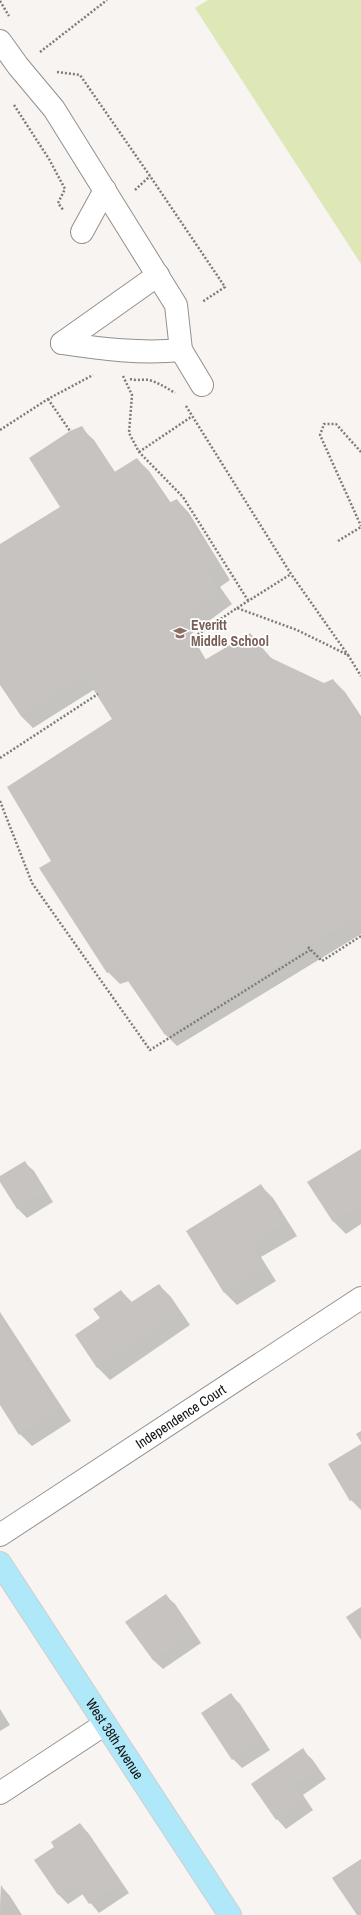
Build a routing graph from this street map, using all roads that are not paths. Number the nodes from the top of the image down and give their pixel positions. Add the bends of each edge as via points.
1 (0, 41) edge
2 (105, 190) junction
3 (82, 232) road end
4 (158, 276) junction
5 (181, 350) junction
6 (202, 385) dead end
7 (361, 1298) edge
8 (0, 1534) edge
9 (0, 1563) edge
10 (105, 1724) junction
11 (0, 1793) edge
12 (230, 1915) edge

1 - 2 street via 54,109
2 - 3 street
2 - 4 street
4 - 5 street via 176,305
4 - 5 street via 62,343 165,352
5 - 6 street
7 - 8 street, Independence Court
9 - 10 main road, West 38th Avenue
10 - 11 street
10 - 12 main road, West 38th Avenue

